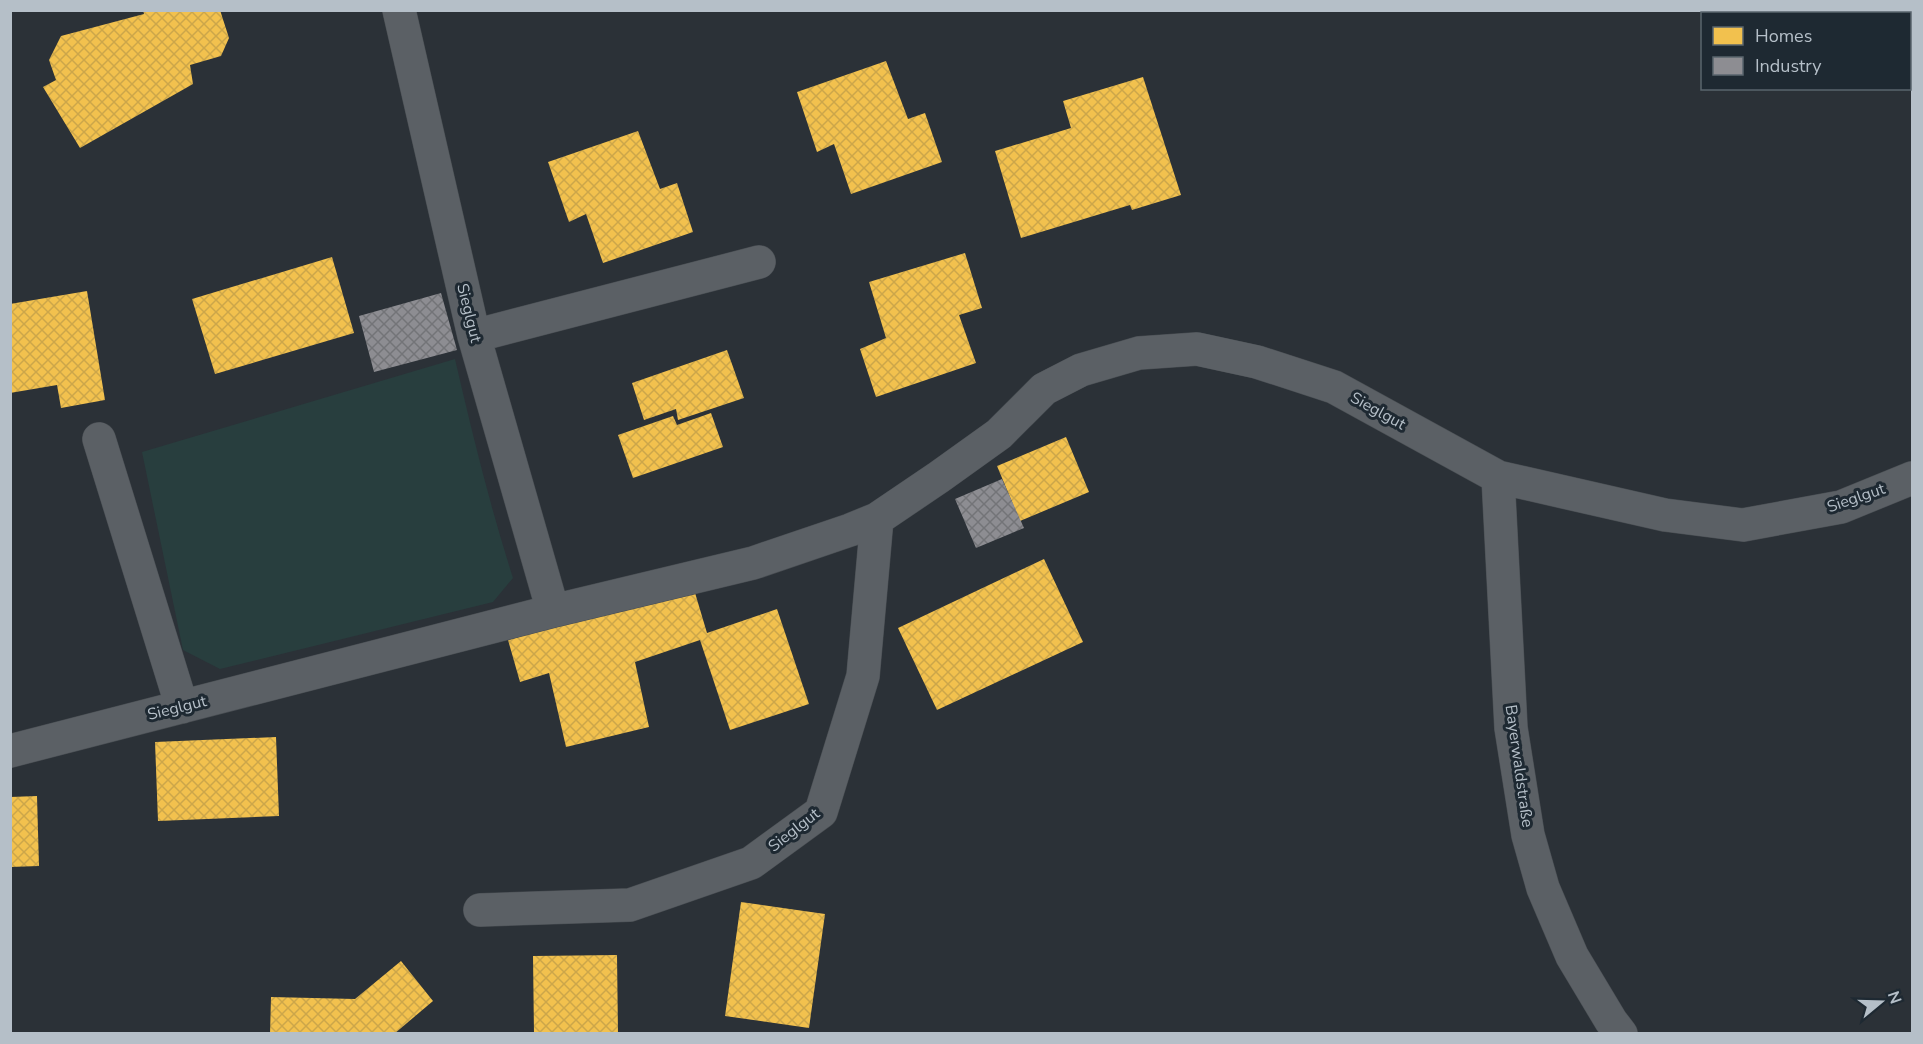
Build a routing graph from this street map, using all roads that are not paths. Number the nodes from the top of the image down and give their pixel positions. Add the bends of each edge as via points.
1 (399, 10) edge
2 (759, 262) dead end
3 (474, 336) junction
4 (99, 439) dead end
5 (1498, 477) junction
6 (1912, 478) edge
7 (877, 519) junction
8 (553, 611) junction
9 (182, 707) junction
10 (10, 751) edge
11 (480, 910) dead end
12 (1621, 1034) edge

1 - 3 street, Sieglgut
2 - 3 street
3 - 8 street, Sieglgut
4 - 9 street
5 - 6 street, Sieglgut via 1665,515 1743,525 1841,507
5 - 7 street, Sieglgut via 1334,387 1257,362 1197,349 1139,353 1081,370 1044,389 999,434
5 - 12 street, Bayerwaldstraße via 1511,728 1528,835 1543,888 1572,956
7 - 8 street, Sieglgut via 753,563
7 - 11 street, Sieglgut via 863,676 821,812 751,863 630,905
8 - 9 street, Sieglgut
9 - 10 street, Sieglgut

